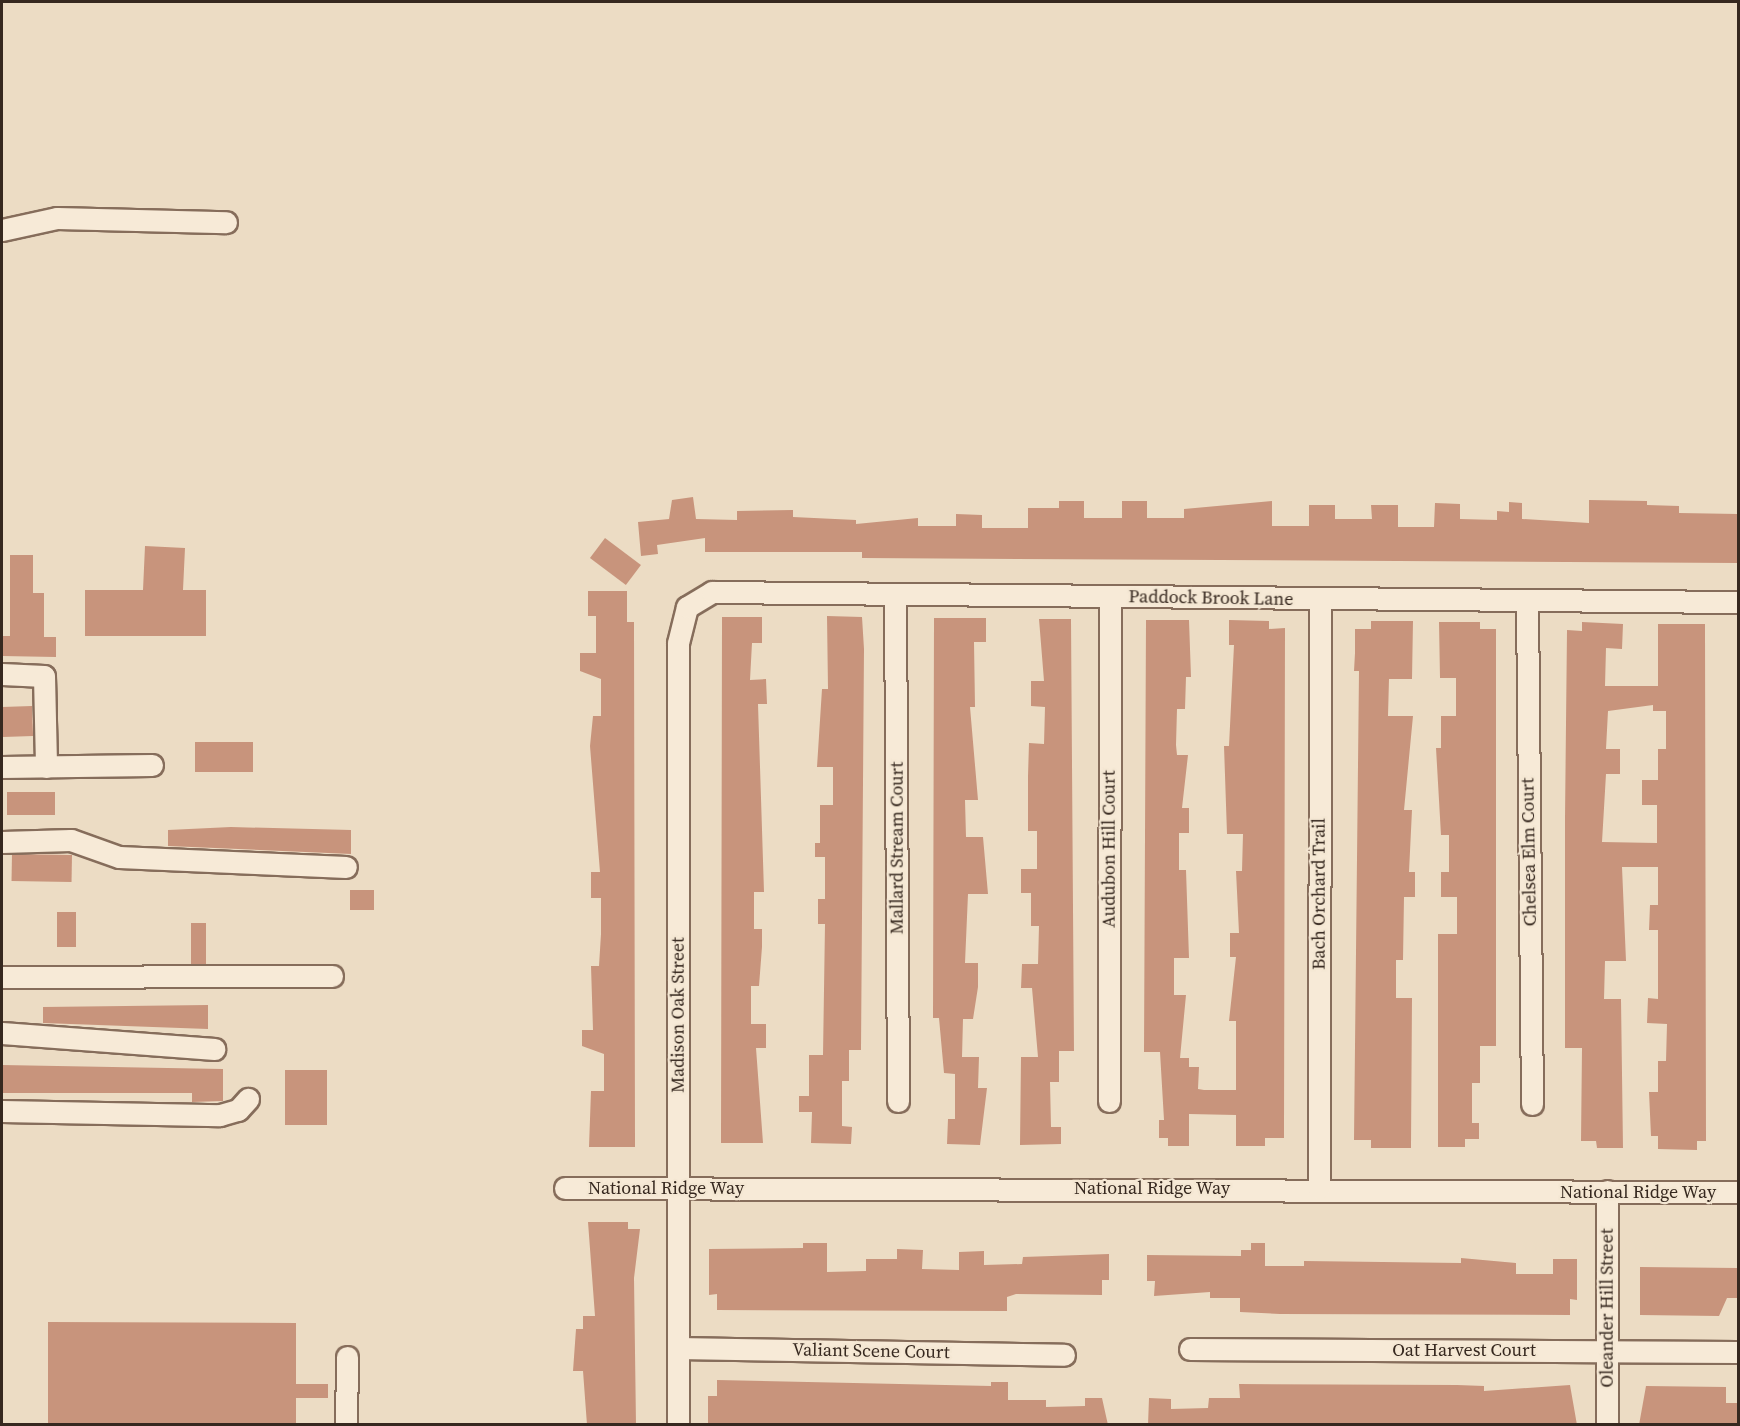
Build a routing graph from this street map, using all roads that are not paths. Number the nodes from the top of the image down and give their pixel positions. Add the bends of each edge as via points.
1 (226, 222) dead end
2 (2, 230) edge
3 (895, 594) junction
4 (1110, 597) junction
5 (1320, 599) junction
6 (1527, 601) junction
7 (1738, 602) edge
8 (687, 607) joint
9 (2, 674) edge
10 (152, 765) dead end
11 (2, 767) edge
12 (46, 767) junction
13 (2, 842) edge
14 (346, 867) dead end
15 (332, 976) dead end
16 (2, 977) edge
17 (2, 1033) edge
18 (214, 1049) dead end
19 (248, 1099) dead end
20 (898, 1101) dead end
21 (1109, 1101) dead end
22 (1532, 1104) dead end
23 (2, 1111) edge
24 (565, 1188) dead end
25 (1319, 1188) junction
26 (678, 1189) junction
27 (1607, 1191) junction
28 (1738, 1192) edge
29 (678, 1348) junction
30 (1190, 1349) dead end
31 (1607, 1351) junction
32 (1738, 1353) edge
33 (1064, 1355) dead end
34 (347, 1357) dead end
35 (346, 1425) edge
36 (678, 1425) edge
37 (1607, 1425) edge

1 - 2 street via 57,218
3 - 4 street, Paddock Brook Lane
3 - 8 street, Paddock Brook Lane via 711,592
3 - 20 street, Mallard Stream Court
4 - 5 street, Paddock Brook Lane
4 - 21 street, Audubon Hill Court
5 - 6 street, Paddock Brook Lane
5 - 25 street, Bach Orchard Trail
6 - 7 street, Paddock Brook Lane
6 - 22 street, Chelsea Elm Court
8 - 26 street, Madison Oak Street via 678,643
9 - 12 street via 44,676
10 - 12 street
11 - 12 street
13 - 14 street via 71,840 119,857
15 - 16 street
17 - 18 street
19 - 23 street via 238,1110 220,1116
24 - 26 street, National Ridge Way
25 - 26 street, National Ridge Way
25 - 27 street, National Ridge Way
26 - 29 street, Madison Oak Street
27 - 28 street, National Ridge Way
27 - 31 street, Oleander Hill Street
29 - 33 street, Valiant Scene Court
29 - 36 street, Madison Oak Street
30 - 31 street, Oat Harvest Court
31 - 32 street, Oat Harvest Court
31 - 37 street, Oleander Hill Street
34 - 35 street

